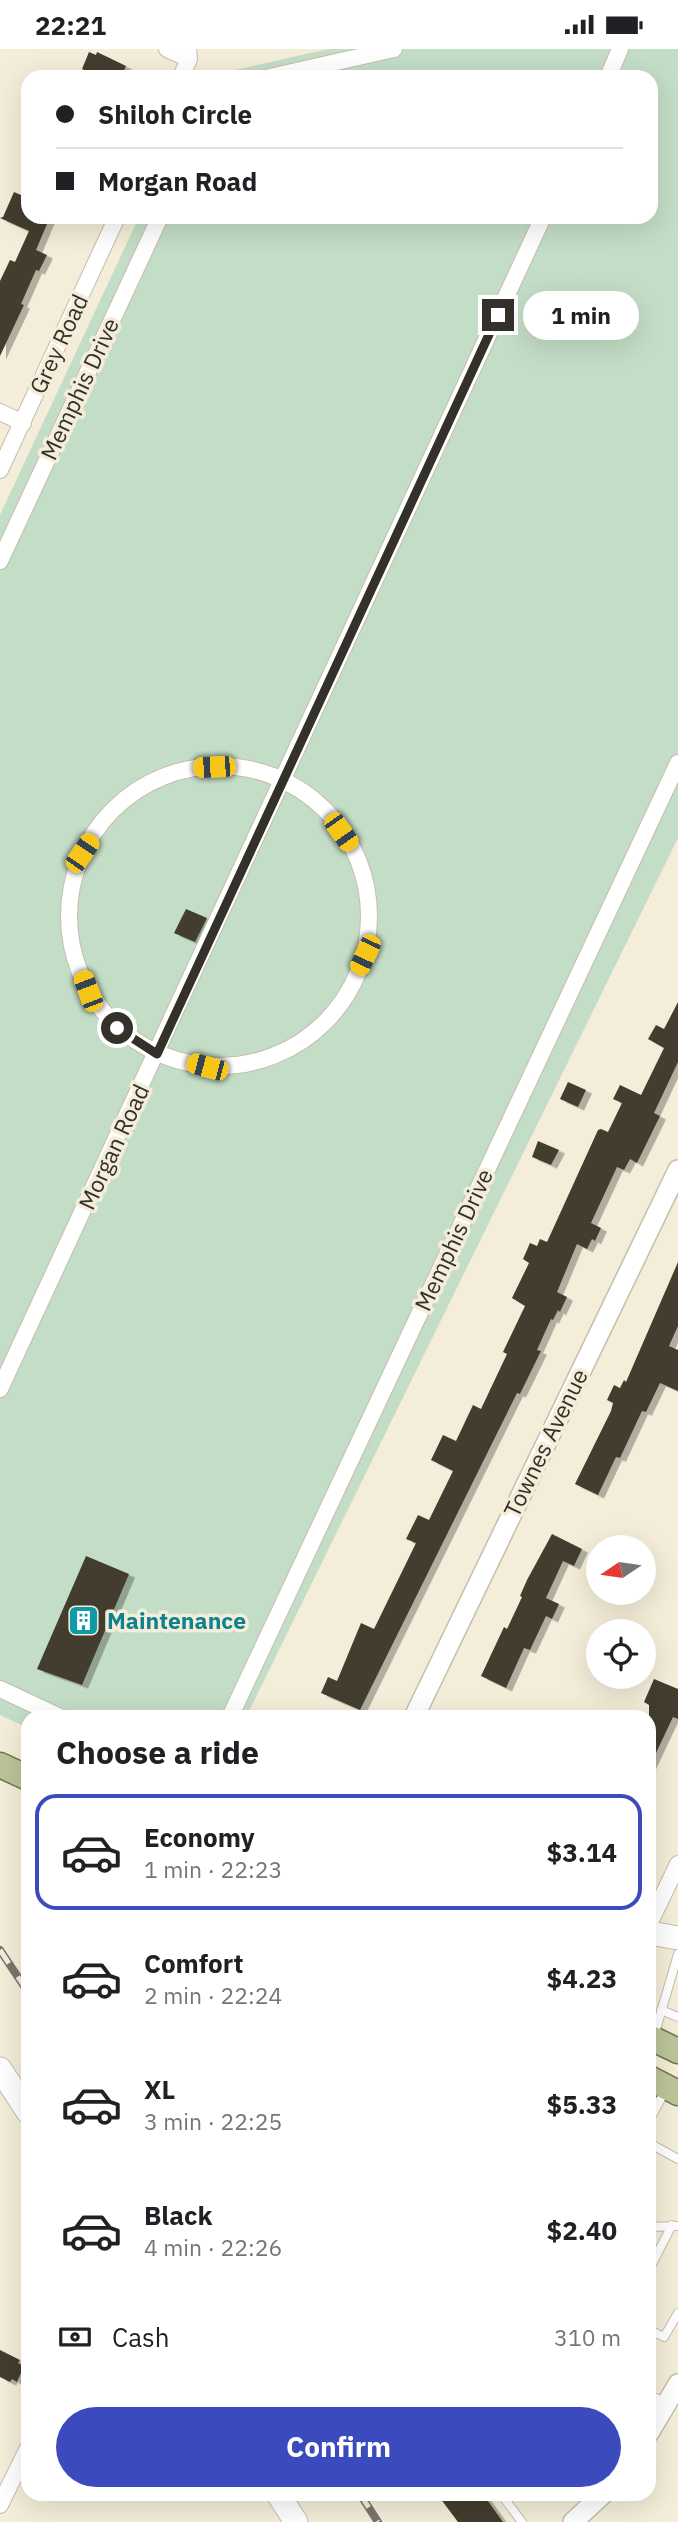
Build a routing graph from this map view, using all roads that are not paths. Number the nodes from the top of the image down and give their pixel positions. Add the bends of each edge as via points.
1 (167, 49) edge
2 (394, 49) edge
3 (620, 49) edge
4 (188, 54) edge
5 (302, 70) edge
6 (611, 70) edge
7 (114, 224) edge
8 (157, 224) edge
9 (540, 224) edge
10 (0, 412) edge
11 (23, 423) junction
12 (0, 470) edge
13 (0, 561) edge
14 (678, 763) edge
15 (284, 780) junction
16 (157, 1054) junction
17 (678, 1170) edge
18 (0, 1389) edge
19 (0, 1689) edge
20 (45, 1710) edge
21 (233, 1710) edge
22 (417, 1710) edge
23 (0, 1765) edge
24 (21, 1775) edge
25 (678, 1864) edge
26 (656, 1910) edge
27 (656, 1934) edge
28 (678, 1938) edge
29 (678, 1954) edge
30 (676, 1970) edge
31 (661, 2010) junction
32 (678, 2017) edge
33 (656, 2024) edge
34 (656, 2040) edge
35 (678, 2051) edge
36 (0, 2069) edge
37 (665, 2086) edge
38 (21, 2101) edge
39 (656, 2105) edge
40 (656, 2147) edge
41 (678, 2159) edge
42 (675, 2225) edge
43 (656, 2226) edge
44 (656, 2258) edge
45 (678, 2313) edge
46 (656, 2333) edge
47 (678, 2384) edge
48 (658, 2399) edge
49 (21, 2462) edge
50 (282, 2501) edge
51 (506, 2501) edge
52 (596, 2501) edge
53 (0, 2505) edge
54 (296, 2522) edge
55 (522, 2522) edge
56 (573, 2522) edge

1 - 4 street
2 - 5 street
3 - 6 street
7 - 11 street, Grey Road
8 - 13 street, Memphis Drive
9 - 15 street, Morgan Road
10 - 11 street
11 - 12 street, Grey Road
14 - 21 street, Memphis Drive
15 - 16 street, Morgan Road
15 - 16 street via 326,810 355,853 369,904 365,955 343,1003 306,1040 259,1062 207,1067
15 - 16 street via 238,766 191,768 146,784 108,813 82,853 69,898 71,946 88,991 117,1028
16 - 18 street, Morgan Road
17 - 22 street, Townes Avenue
19 - 20 street
23 - 24 main road
25 - 26 street
27 - 28 main road
29 - 30 lane
30 - 31 lane
31 - 32 lane
31 - 33 lane
34 - 35 main road
36 - 38 main road
37 - 39 lane
40 - 41 lane
42 - 43 lane
42 - 44 lane
45 - 46 lane via 664,2337
47 - 48 street
49 - 53 street
50 - 54 main road
51 - 55 lane
52 - 56 street

